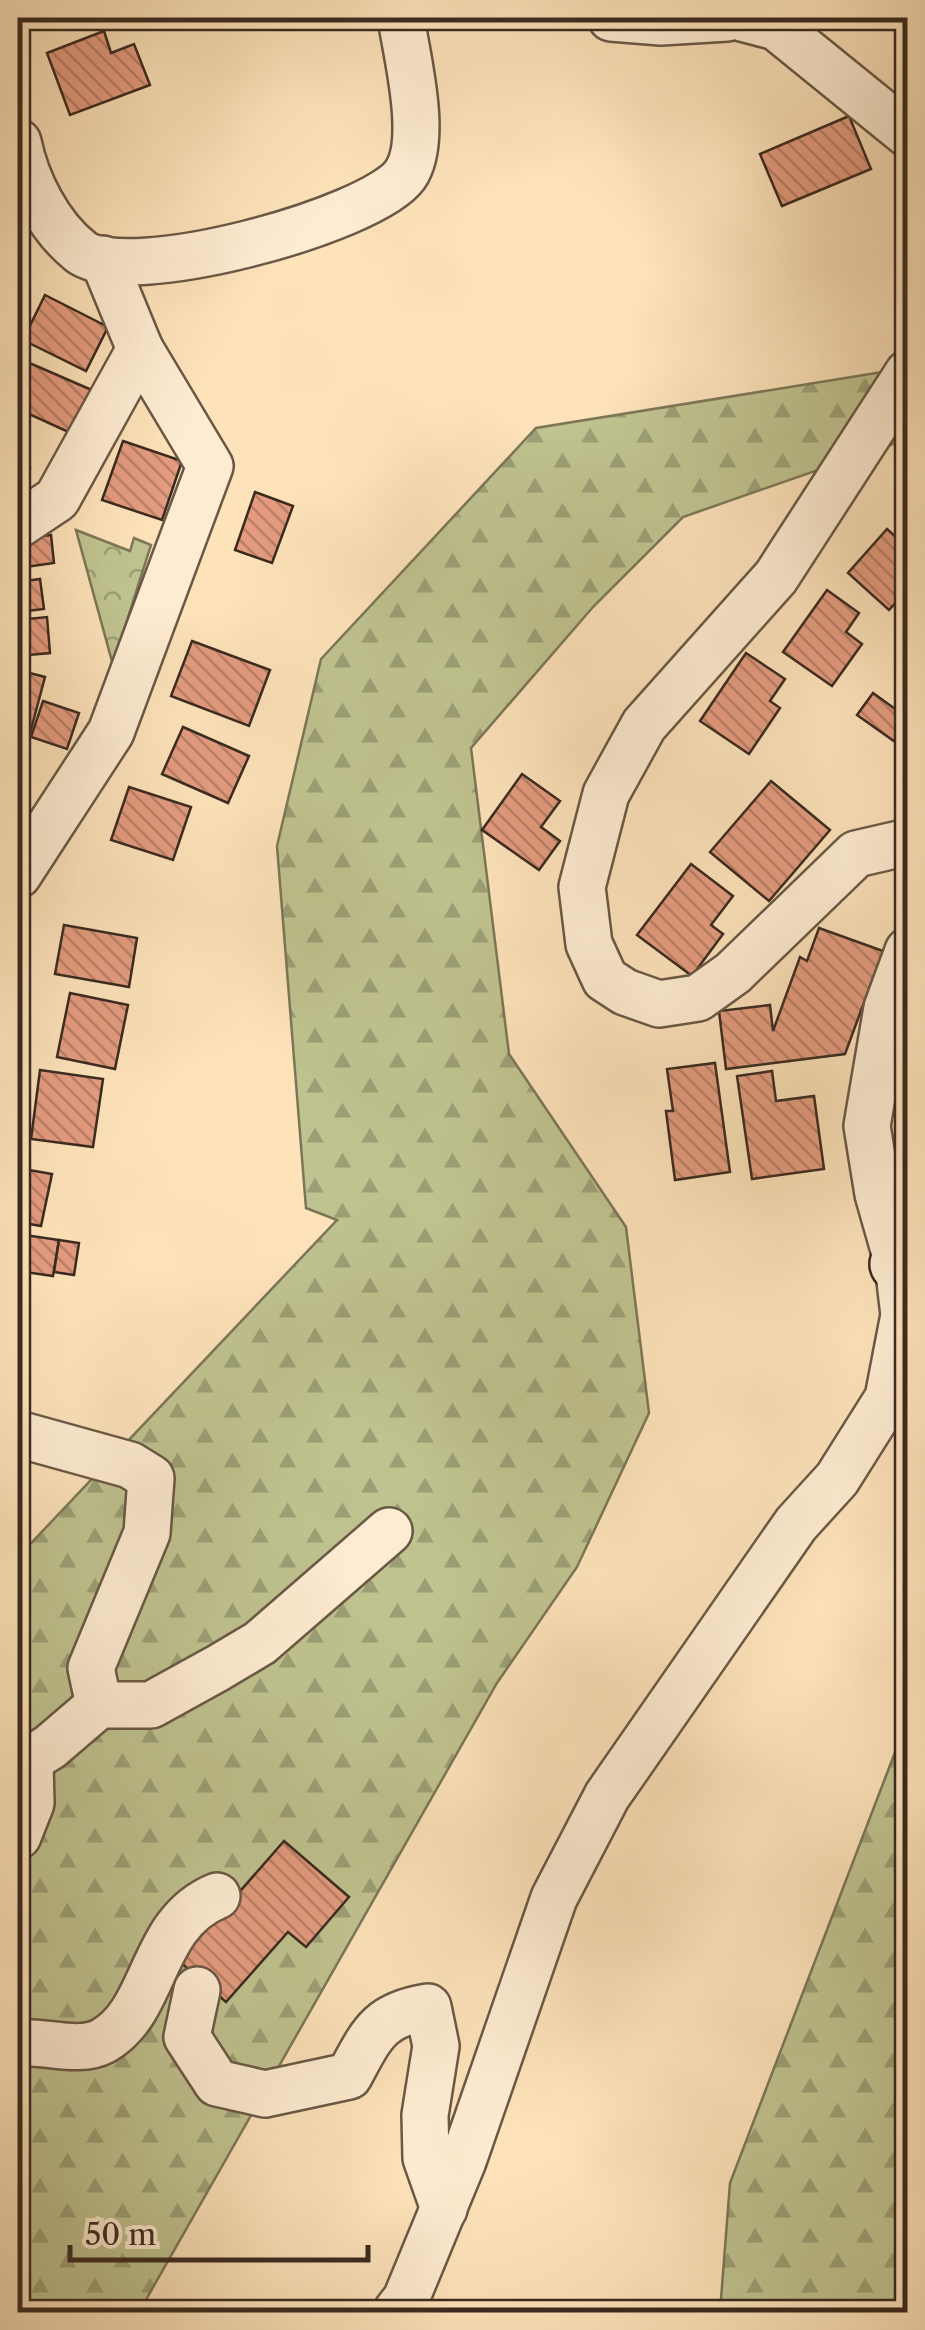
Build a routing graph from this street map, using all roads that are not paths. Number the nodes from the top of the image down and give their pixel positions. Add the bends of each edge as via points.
1 (401, 18) edge
2 (610, 18) edge
3 (727, 18) edge
4 (742, 18) edge
5 (908, 134) edge
6 (18, 142) edge
7 (104, 259) junction
8 (140, 349) junction
9 (908, 373) edge
10 (18, 525) edge
11 (908, 842) edge
12 (18, 875) edge
13 (908, 951) edge
14 (903, 1257) edge
15 (18, 1434) edge
16 (389, 1531) dead end
17 (99, 1705) junction
18 (24, 1763) edge
19 (18, 1836) edge
20 (218, 1896) dead end
21 (197, 1990) dead end
22 (18, 2042) edge
23 (444, 2209) junction
24 (396, 2312) edge

1 - 7 street via 418,134 406,174 377,198 331,221 175,258
2 - 3 street
4 - 5 street via 776,27
6 - 7 street via 24,174 46,211 83,254
7 - 8 street
8 - 10 street via 57,498
8 - 12 street via 210,466 111,732
9 - 11 street via 776,577 644,724 606,794 596,831 582,887 588,944 605,979 625,992 659,1004 698,998 733,973 856,854
13 - 14 street via 887,1008 867,1126 878,1194
14 - 23 street via 904,1315 888,1398 837,1479 796,1524 607,1796 554,1898
15 - 17 street via 130,1465 150,1478 147,1533 90,1668
16 - 17 street via 246,1651 151,1705
17 - 18 street
18 - 19 street via 31,1803
20 - 22 street via 196,1905 163,1944 125,2022 102,2042
21 - 23 street via 188,2037 217,2084 265,2094 349,2076 395,2012 428,2008 436,2046 426,2158
23 - 24 street

